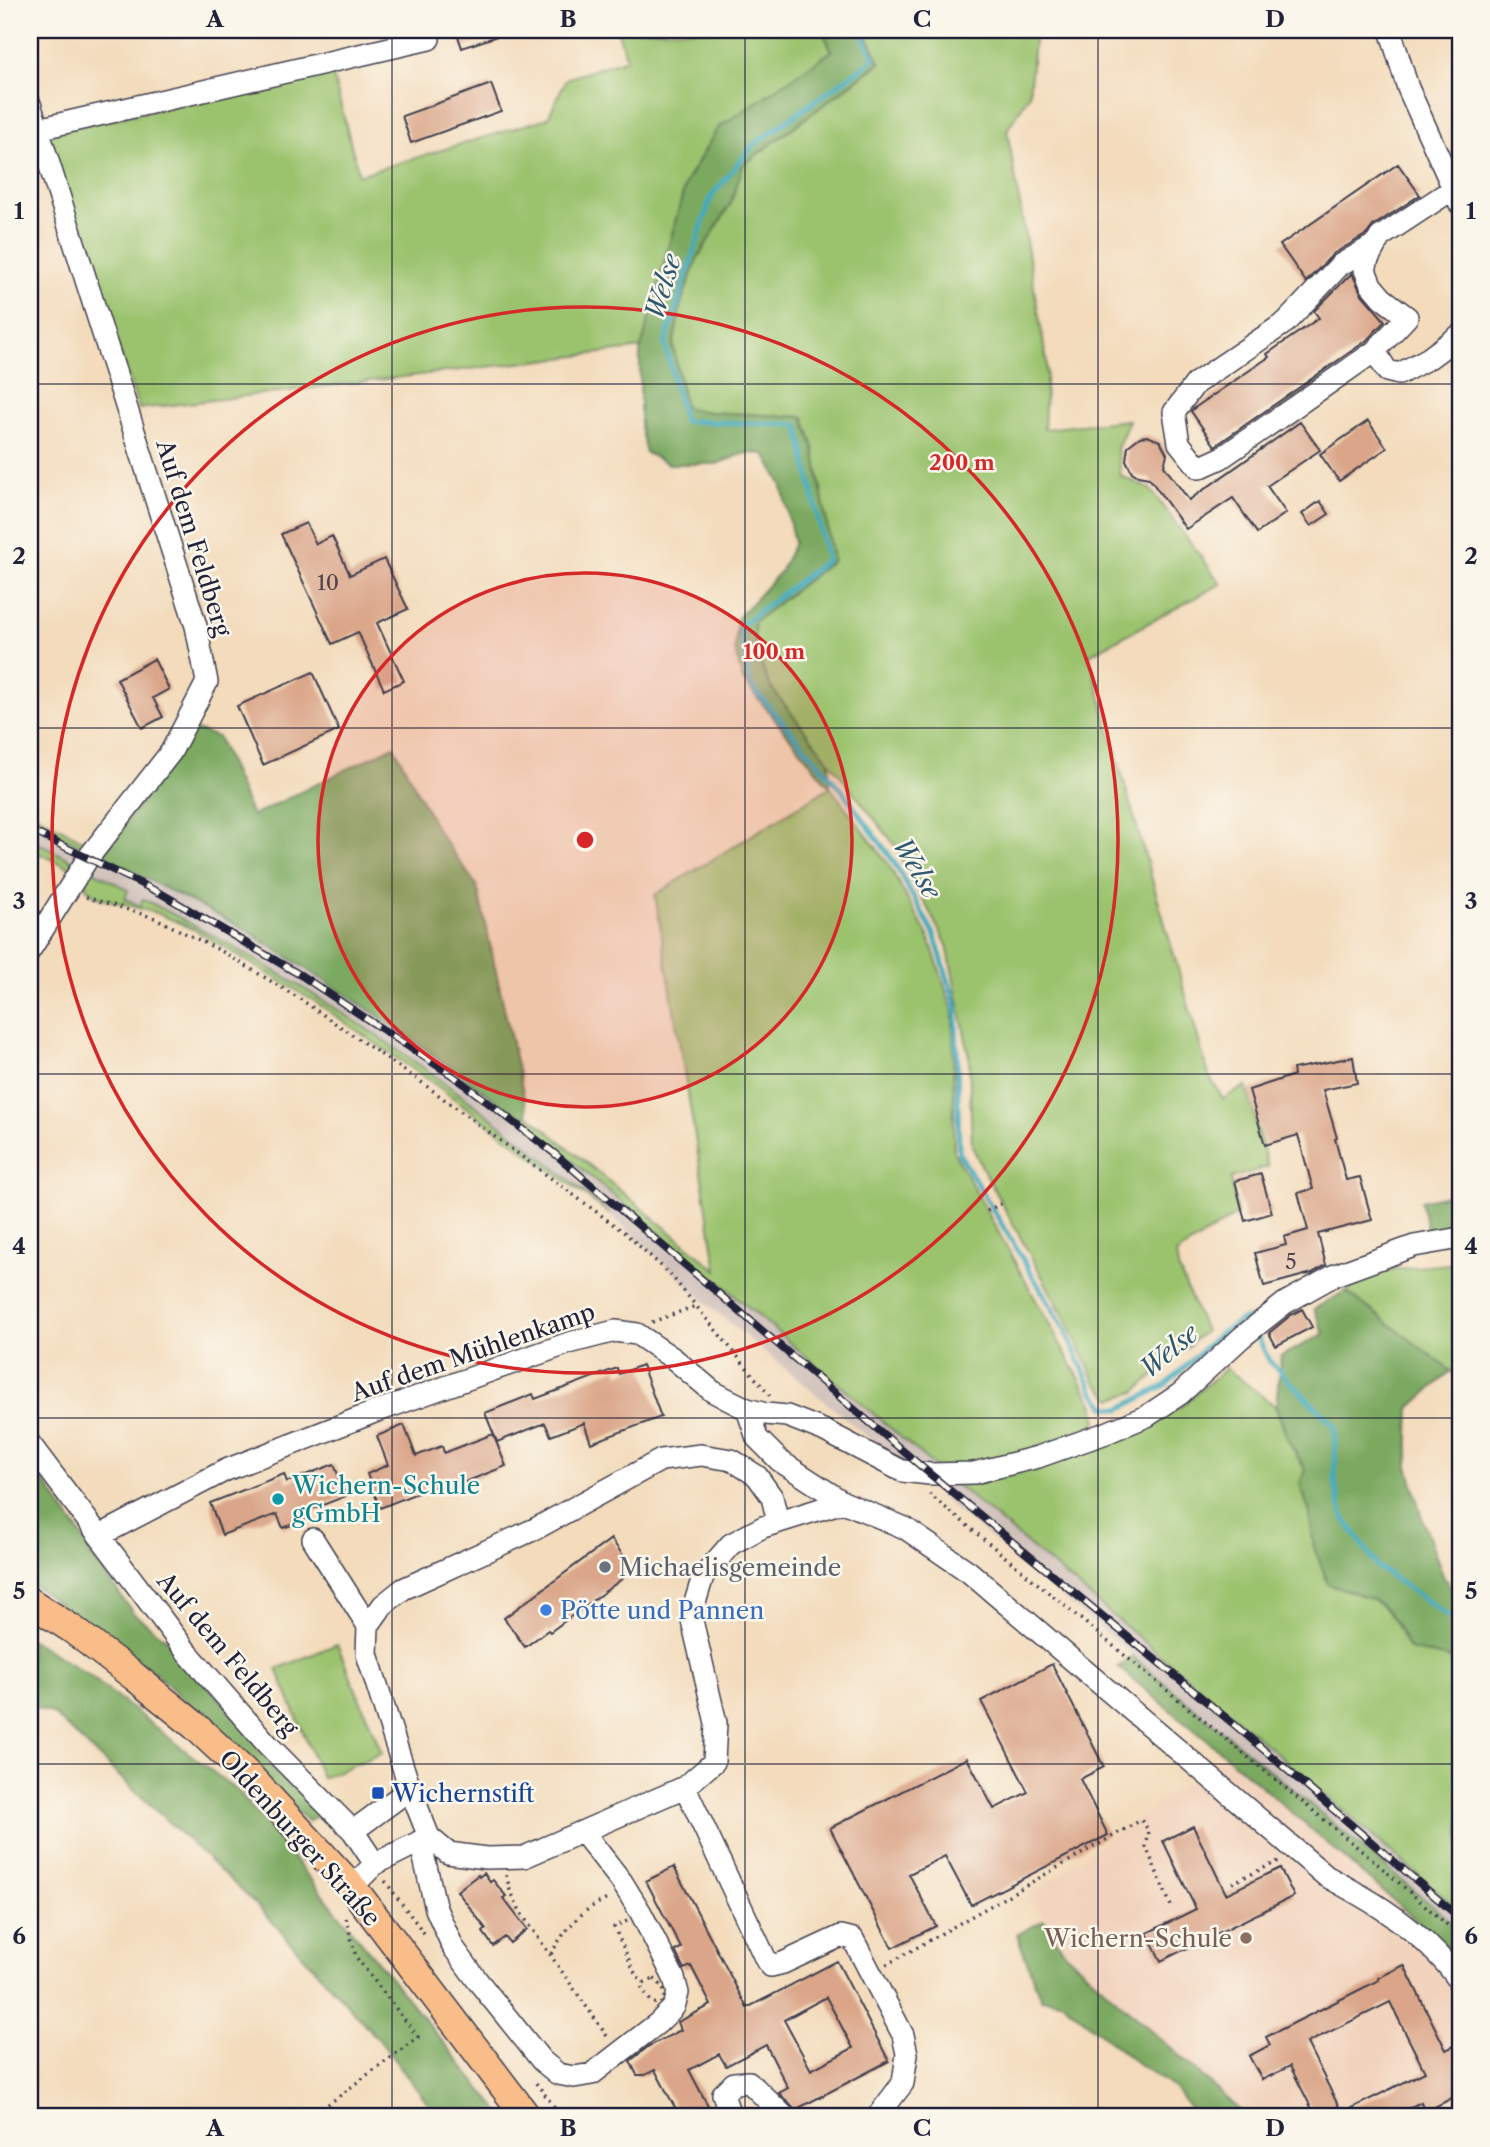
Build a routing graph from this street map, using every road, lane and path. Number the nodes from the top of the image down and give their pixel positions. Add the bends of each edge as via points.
1 (1390, 30) edge
2 (429, 39) dead end
3 (30, 104) edge
4 (38, 129) junction
5 (1457, 197) edge
6 (1374, 245) junction
7 (1460, 335) edge
8 (1375, 351) junction
9 (68, 888) junction
10 (30, 950) edge
11 (1004, 1202) dead end
12 (987, 1211) dead end
13 (1460, 1238) edge
14 (696, 1306) junction
15 (624, 1332) junction
16 (747, 1409) junction
17 (787, 1416) junction
18 (30, 1444) edge
19 (902, 1471) junction
20 (843, 1502) junction
21 (778, 1522) junction
22 (99, 1536) junction
23 (313, 1538) dead end
24 (30, 1602) edge
25 (368, 1626) junction
26 (685, 1787) junction
27 (410, 1789) junction
28 (353, 1831) junction
29 (583, 1832) junction
30 (425, 1839) junction
31 (1298, 1852) junction
32 (504, 1859) junction
33 (375, 1864) junction
34 (1233, 1883) dead end
35 (352, 1887) junction
36 (629, 1894) junction
37 (1172, 1908) dead end
38 (641, 1913) junction
39 (345, 1918) dead end
40 (1460, 1936) edge
41 (551, 1955) junction
42 (885, 1966) dead end
43 (643, 1983) junction
44 (1460, 1984) edge
45 (619, 2053) junction
46 (311, 2117) edge
47 (527, 2117) edge
48 (733, 2117) edge
49 (785, 2117) edge
50 (877, 2117) edge

1 - 5 street via 1408,88
2 - 4 street
3 - 4 street, Auf dem Feldberg
4 - 9 street, Auf dem Feldberg via 196,626 207,682 171,752
5 - 6 street via 1380,237
6 - 8 street via 1365,270 1371,285 1407,317
6 - 8 street via 1340,265 1286,322 1196,383 1174,412 1179,443 1199,468 1221,458
7 - 8 street via 1399,374 1387,371
9 - 10 street, Auf dem Feldberg
9 - 14 path via 155,918 297,997 625,1233 670,1274
11 - 12 path
13 - 19 street, Auf dem Mühlenkamp via 1414,1246 1335,1275 1285,1303 1180,1394 1147,1416 1038,1457 974,1473
14 - 15 path
14 - 17 path
15 - 16 street, Auf dem Mühlenkamp via 637,1334 712,1391
15 - 22 street, Auf dem Mühlenkamp via 569,1343 359,1418 226,1470
16 - 17 street, Auf dem Mühlenkamp
16 - 20 street via 757,1438 780,1461
17 - 19 street, Auf dem Mühlenkamp
18 - 22 street, Auf dem Feldberg
19 - 40 path
20 - 21 street
20 - 31 street via 905,1528 969,1572
21 - 25 street via 765,1486 732,1460 701,1455 661,1460 537,1528 403,1589 383,1605
21 - 26 street via 731,1544 703,1576 691,1616 716,1723 714,1762
22 - 28 street, Auf dem Feldberg via 186,1651 268,1745
23 - 25 street
24 - 35 main road, Oldenburger Straße via 72,1629 194,1725 250,1777
25 - 27 street via 367,1654
26 - 29 street
26 - 50 street via 771,1966 841,1936 853,1939 903,2035 907,2054 903,2083
27 - 28 street
27 - 30 street
28 - 33 street, Auf dem Feldberg
29 - 32 street via 524,1857
29 - 36 street
30 - 32 street via 448,1853
30 - 33 street
30 - 45 street via 436,1909 453,1947 542,2061 558,2074 574,2077 592,2074
31 - 34 path
31 - 44 street via 1326,1876 1417,1933
32 - 41 path via 510,1890 521,1913
33 - 35 street
35 - 47 main road, Oldenburger Straße
36 - 38 street
36 - 41 path via 579,1914
37 - 42 path via 1146,1847 1149,1831 1141,1820
38 - 43 path via 614,1927
38 - 45 street via 678,1993 674,2007
39 - 46 path via 356,1957 418,2037
41 - 45 path
43 - 43 path via 658,1982 665,2000 652,2003
48 - 49 street via 723,2094 734,2083 749,2082

